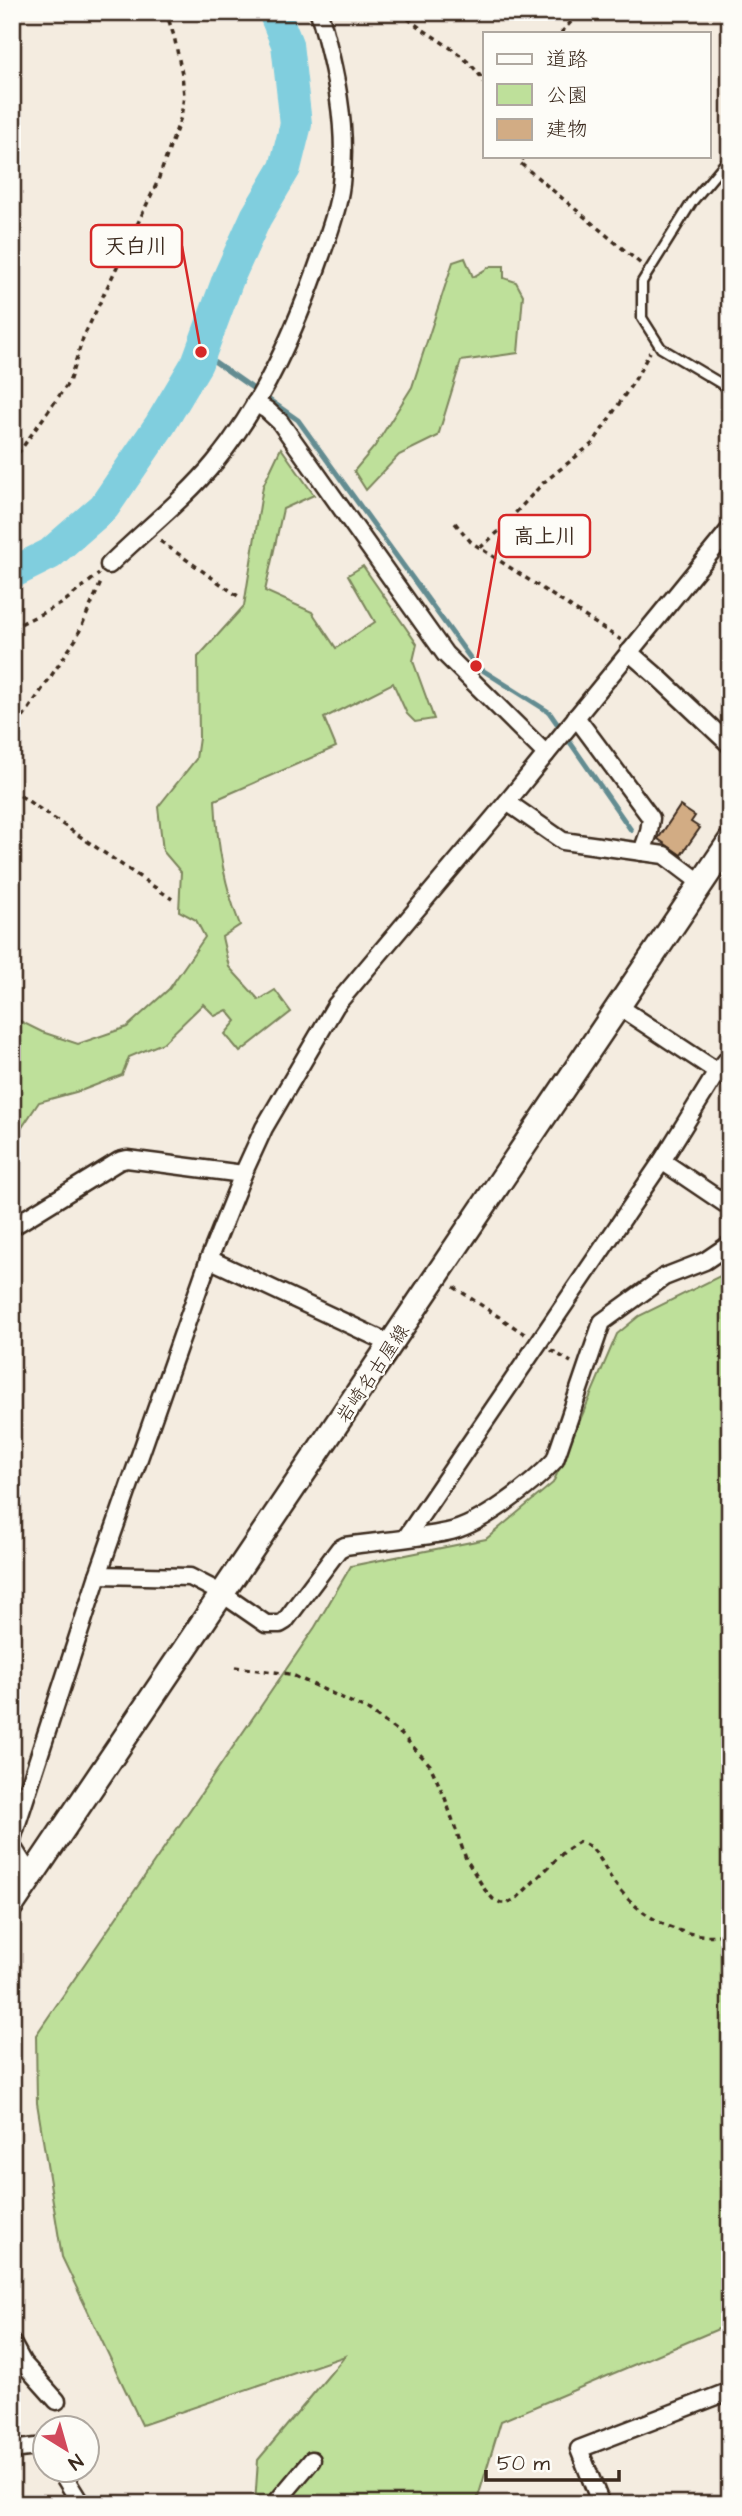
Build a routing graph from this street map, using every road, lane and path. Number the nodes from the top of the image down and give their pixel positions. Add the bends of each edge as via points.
1 (166, 12) edge
2 (319, 12) edge
3 (400, 12) edge
4 (580, 12) edge
5 (562, 32) edge
6 (483, 80) edge
7 (730, 157) edge
8 (524, 158) edge
9 (649, 271) junction
10 (656, 341) junction
11 (730, 389) edge
12 (257, 401) junction
13 (12, 463) edge
14 (455, 523) dead end
15 (146, 529) junction
16 (730, 529) edge
17 (480, 548) junction
18 (108, 565) junction
19 (238, 597) dead end
20 (12, 628) edge
21 (631, 650) junction
22 (568, 728) junction
23 (12, 734) edge
24 (730, 745) edge
25 (546, 754) junction
26 (12, 790) edge
27 (507, 802) junction
28 (730, 841) edge
29 (642, 852) junction
30 (701, 883) junction
31 (172, 899) dead end
32 (618, 1006) junction
33 (730, 1056) edge
34 (724, 1076) edge
35 (662, 1161) junction
36 (243, 1174) junction
37 (730, 1207) edge
38 (12, 1227) edge
39 (730, 1244) edge
40 (209, 1259) junction
41 (438, 1276) junction
42 (537, 1343) junction
43 (391, 1344) junction
44 (587, 1371) junction
45 (407, 1536) junction
46 (97, 1575) junction
47 (221, 1594) junction
48 (235, 1667) dead end
49 (12, 1839) edge
50 (12, 1846) edge
51 (31, 1876) junction
52 (12, 1905) edge
53 (730, 1933) edge
54 (12, 2343) edge
55 (730, 2391) edge
56 (57, 2401) dead end
57 (32, 2448) edge
58 (12, 2450) edge
59 (312, 2460) dead end
60 (69, 2484) edge
61 (81, 2504) edge
62 (275, 2504) edge
63 (601, 2504) edge

1 - 13 path via 182,74 181,117 157,183 83,338 68,382
2 - 12 street via 337,79 343,144 341,185 310,289
3 - 6 path via 468,60
4 - 5 path
7 - 9 lane via 692,202
8 - 9 path via 520,163
9 - 10 lane via 642,282 642,318
10 - 11 lane
10 - 17 path via 593,443 542,483
12 - 15 street via 214,464
12 - 25 street via 280,422 445,654
14 - 17 path
15 - 18 street
15 - 19 path
16 - 21 street
17 - 21 path
18 - 20 path via 61,604
18 - 23 path via 76,639
21 - 22 street
21 - 24 street
22 - 25 street
22 - 29 street via 651,818
25 - 27 street
26 - 31 path
27 - 29 street via 563,841
27 - 36 street via 336,1005 264,1128
28 - 30 main road, 岩崎名古屋線
29 - 30 street via 664,855
30 - 32 main road, 岩崎名古屋線
32 - 34 street
32 - 41 main road, 岩崎名古屋線
33 - 34 street
34 - 35 street
35 - 37 street
35 - 42 street
36 - 38 street via 127,1159
36 - 40 street
39 - 44 street via 705,1261 664,1277 609,1315 602,1322
40 - 43 street
40 - 46 street
41 - 42 path
41 - 43 main road, 岩崎名古屋線
42 - 44 path
42 - 45 street
43 - 47 main road, 岩崎名古屋線
44 - 45 street via 555,1460 541,1475 486,1514 450,1531
45 - 47 street via 339,1549 280,1625 266,1624
46 - 47 street via 182,1575
46 - 49 street
47 - 51 main road, 岩崎名古屋線
48 - 53 path via 290,1674 368,1710 401,1734 429,1765 466,1859 500,1903 516,1899 579,1842 597,1853 614,1882 657,1921 695,1935
50 - 51 street
51 - 52 main road, 岩崎名古屋線
54 - 56 street via 23,2363
55 - 63 street via 579,2449
57 - 58 street
59 - 62 street
60 - 61 street

